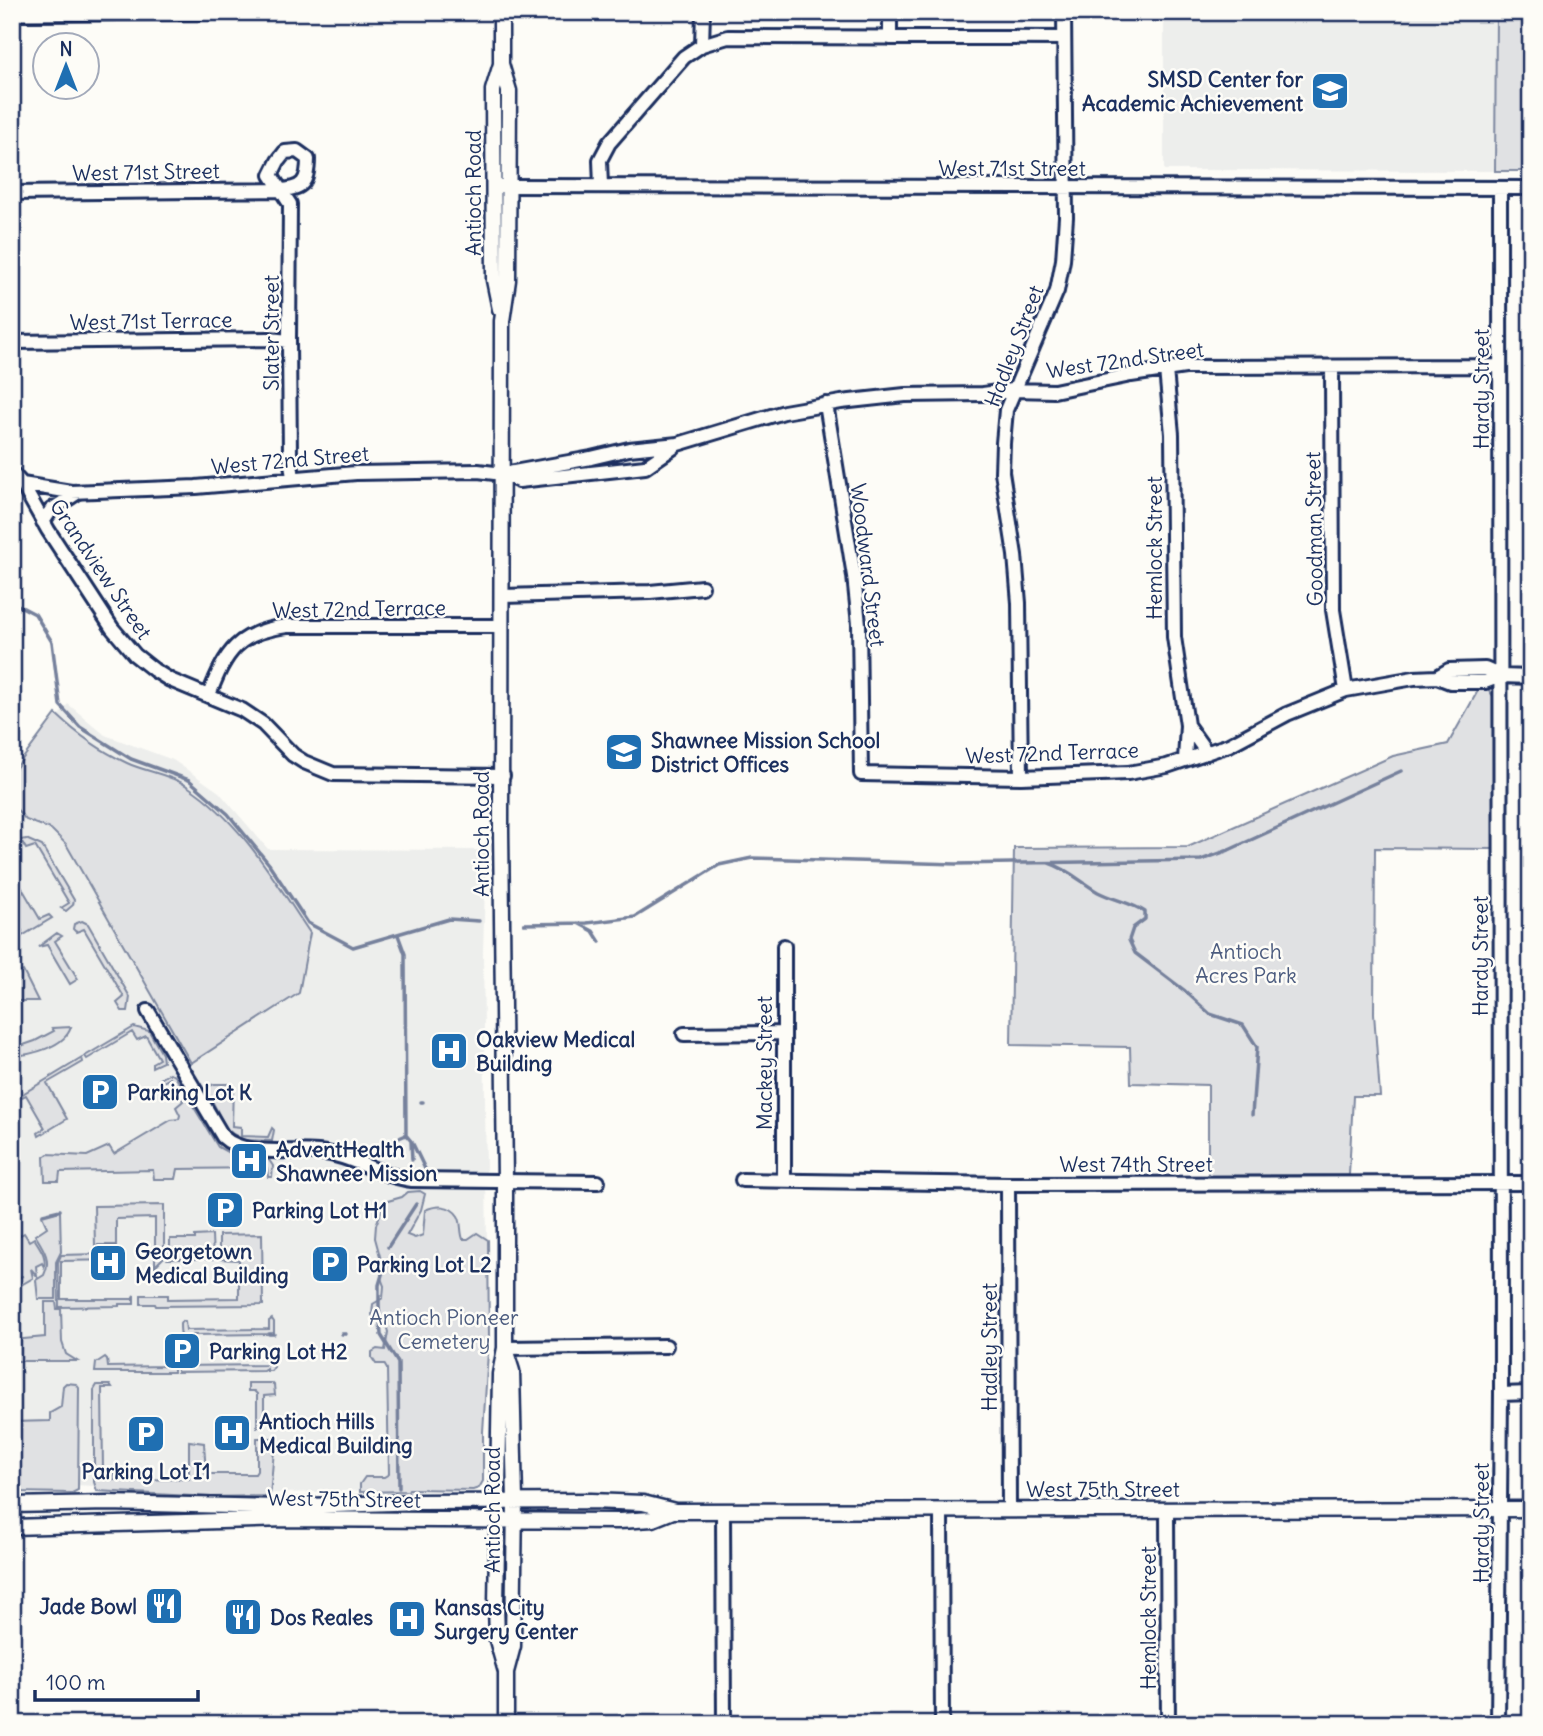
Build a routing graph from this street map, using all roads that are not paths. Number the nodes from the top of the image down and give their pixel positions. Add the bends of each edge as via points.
1 (228, 12) edge
2 (501, 12) edge
3 (703, 12) edge
4 (890, 12) edge
5 (1064, 12) edge
6 (12, 15) edge
7 (890, 38) junction
8 (1064, 38) junction
9 (702, 45) junction
10 (501, 186) junction
11 (601, 186) junction
12 (1065, 187) junction
13 (1500, 188) junction
14 (1531, 188) edge
15 (279, 190) joint
16 (12, 193) edge
17 (289, 341) junction
18 (12, 342) edge
19 (1499, 366) junction
20 (1332, 367) junction
21 (1166, 370) junction
22 (1013, 390) junction
23 (826, 404) junction
24 (678, 444) junction
25 (12, 473) edge
26 (503, 474) junction
27 (293, 478) junction
28 (22, 484) junction
29 (80, 492) junction
30 (43, 522) junction
31 (702, 587) dead end
32 (503, 596) junction
33 (502, 625) junction
34 (1500, 676) junction
35 (1531, 677) edge
36 (1346, 690) junction
37 (209, 695) junction
38 (1187, 725) junction
39 (1207, 752) junction
40 (1185, 760) junction
41 (861, 774) joint
42 (503, 776) junction
43 (1021, 777) junction
44 (783, 946) dead end
45 (148, 1011) dead end
46 (782, 1033) junction
47 (684, 1034) dead end
48 (784, 1179) junction
49 (742, 1180) dead end
50 (505, 1181) junction
51 (598, 1182) dead end
52 (1531, 1183) edge
53 (1008, 1184) junction
54 (1500, 1184) junction
55 (666, 1346) dead end
56 (505, 1348) junction
57 (1531, 1393) edge
58 (1501, 1394) junction
59 (514, 1501) junction
60 (497, 1502) junction
61 (12, 1505) edge
62 (1009, 1510) junction
63 (1500, 1510) junction
64 (1531, 1510) edge
65 (675, 1511) junction
66 (723, 1511) junction
67 (941, 1511) junction
68 (1167, 1511) junction
69 (497, 1521) junction
70 (514, 1521) junction
71 (12, 1527) edge
72 (506, 1672) junction
73 (506, 1724) edge
74 (724, 1724) edge
75 (942, 1724) edge
76 (1168, 1724) edge
77 (1498, 1724) edge

1 - 6 street
2 - 10 main road, Antioch Road via 501,64 494,90
3 - 9 street
4 - 7 street
5 - 8 street, Hadley Street
7 - 8 street
7 - 9 street via 728,37
8 - 12 street, Hadley Street
9 - 11 street via 684,57 609,143 600,160
10 - 11 street, West 71st Street
10 - 26 main road, Antioch Road via 494,280 502,321
11 - 12 street, West 71st Street
12 - 13 street, West 71st Street
12 - 22 street, Hadley Street via 1065,240 1057,291
13 - 14 street, West 71st Street
13 - 19 street, Hardy Street
15 - 16 street, West 71st Street
15 - 17 street, Slater Street via 290,204
17 - 18 street, West 71st Terrace
17 - 27 street, Slater Street
19 - 20 street, West 72nd Street
19 - 34 street, Hardy Street
20 - 21 street, West 72nd Street
20 - 36 street, Goodman Street via 1333,599
21 - 22 street, West 72nd Street via 1054,391
21 - 38 street, Hemlock Street via 1172,434 1174,637
22 - 23 street, West 72nd Street
22 - 43 street, Hadley Street via 1006,410 1002,472 1019,603
23 - 24 street, West 72nd Street
23 - 41 street, Woodward Street via 857,596
24 - 26 street, West 72nd Street
24 - 26 street, West 72nd Street via 645,467 519,481
25 - 28 street, Grandview Street
26 - 27 street, West 72nd Street via 377,472
26 - 32 main road, Antioch Road
27 - 29 street, West 72nd Street
28 - 29 street, West 72nd Street
28 - 30 street, Grandview Street
29 - 30 street, West 72nd Street via 51,510
30 - 37 street, Grandview Street via 112,628 135,655 170,680
31 - 32 street
32 - 33 main road, Antioch Road
33 - 37 street, West 72nd Terrace via 266,629 232,649
33 - 42 main road, Antioch Road
34 - 35 street, West 72nd Terrace
34 - 36 street, West 72nd Terrace via 1485,682 1414,678
34 - 54 street, Hardy Street
36 - 39 street, West 72nd Terrace
37 - 42 street, Grandview Street via 263,724 293,755 333,774
38 - 39 street, Hemlock Street
38 - 40 street, Hemlock Street
39 - 40 street, West 72nd Terrace
40 - 43 street, West 72nd Terrace via 1128,773
41 - 43 street, West 72nd Terrace
42 - 50 main road, Antioch Road
44 - 46 street, Mackey Street
45 - 50 street via 223,1137 237,1147 332,1154 401,1179
46 - 47 street
46 - 48 street, Mackey Street
48 - 49 street, West 74th Street
48 - 53 street, West 74th Street
50 - 51 street
50 - 56 main road, Antioch Road
52 - 54 street, West 74th Street
53 - 54 street, West 74th Street
53 - 62 street, Hadley Street
54 - 58 street, Hardy Street
55 - 56 street
56 - 59 main road, Antioch Road via 512,1371
56 - 60 main road, Antioch Road via 500,1374
57 - 58 street
58 - 63 street, Hardy Street
59 - 60 main road, West 75th Street
59 - 65 main road, West 75th Street via 643,1503
59 - 70 main road, Antioch Road
60 - 61 main road, West 75th Street via 279,1507
60 - 69 main road, Antioch Road
62 - 67 main road, West 75th Street
62 - 68 main road, West 75th Street
63 - 64 main road, West 75th Street
63 - 68 main road, West 75th Street
63 - 77 street, Hardy Street
65 - 66 main road, West 75th Street
65 - 70 main road, West 75th Street via 653,1519
66 - 67 main road, West 75th Street
66 - 74 street
67 - 75 street
68 - 76 street, Hemlock Street
69 - 70 main road, West 75th Street
69 - 71 main road, West 75th Street via 234,1519
69 - 72 main road, Antioch Road via 497,1640
70 - 72 main road, Antioch Road via 513,1646
72 - 73 main road, Antioch Road

